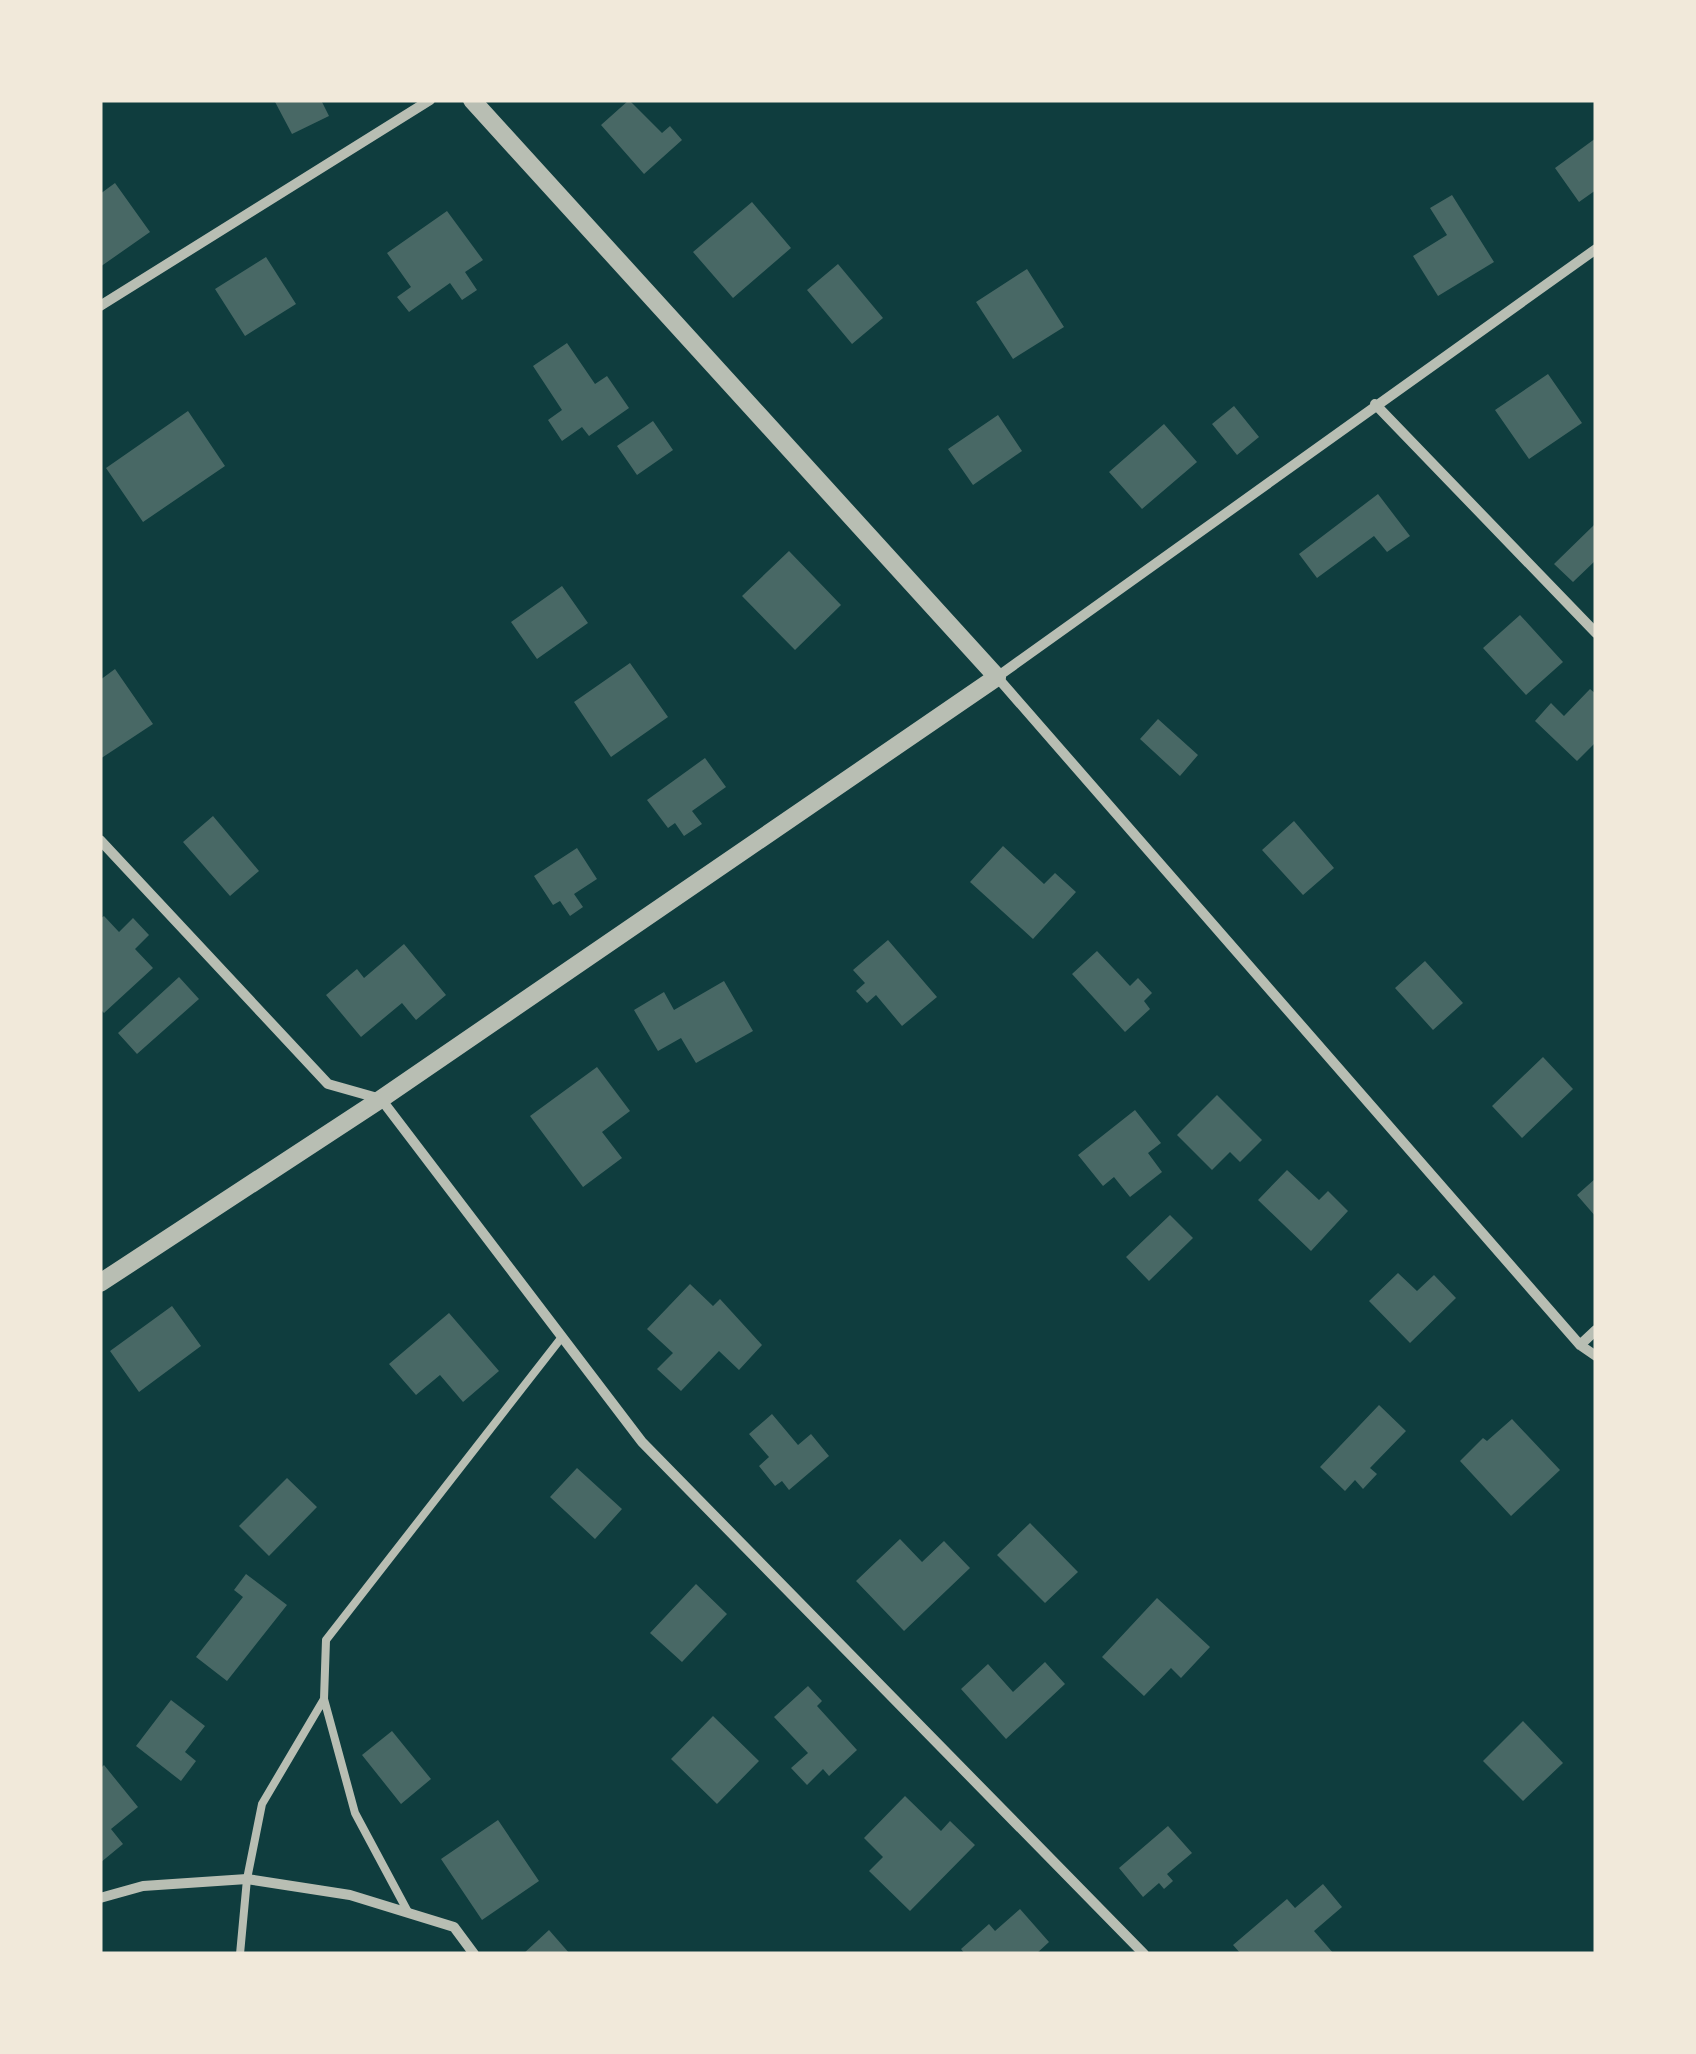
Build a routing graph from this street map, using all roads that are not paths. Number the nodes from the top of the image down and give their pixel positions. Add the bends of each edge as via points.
1 (430, 100) edge
2 (472, 100) edge
3 (1596, 248) edge
4 (100, 306) edge
5 (1375, 404) junction
6 (1596, 633) edge
7 (997, 677) junction
8 (100, 840) edge
9 (380, 1098) junction
10 (100, 1283) edge
11 (1596, 1330) edge
12 (562, 1337) junction
13 (1580, 1345) junction
14 (1596, 1356) edge
15 (324, 1699) junction
16 (247, 1878) junction
17 (100, 1898) edge
18 (409, 1914) junction
19 (240, 1954) edge
20 (474, 1954) edge
21 (1144, 1954) edge

1 - 4 street
2 - 7 street
3 - 5 street
5 - 6 street
5 - 7 street
7 - 9 street
7 - 13 street
8 - 9 street via 328,1084
9 - 10 street
9 - 12 street
11 - 13 street
12 - 15 lane via 326,1640
12 - 21 street via 642,1442
13 - 14 street
15 - 16 lane via 262,1804
15 - 18 lane via 354,1813
16 - 17 street via 142,1886
16 - 18 street via 350,1895
16 - 19 lane
18 - 20 street via 454,1928

